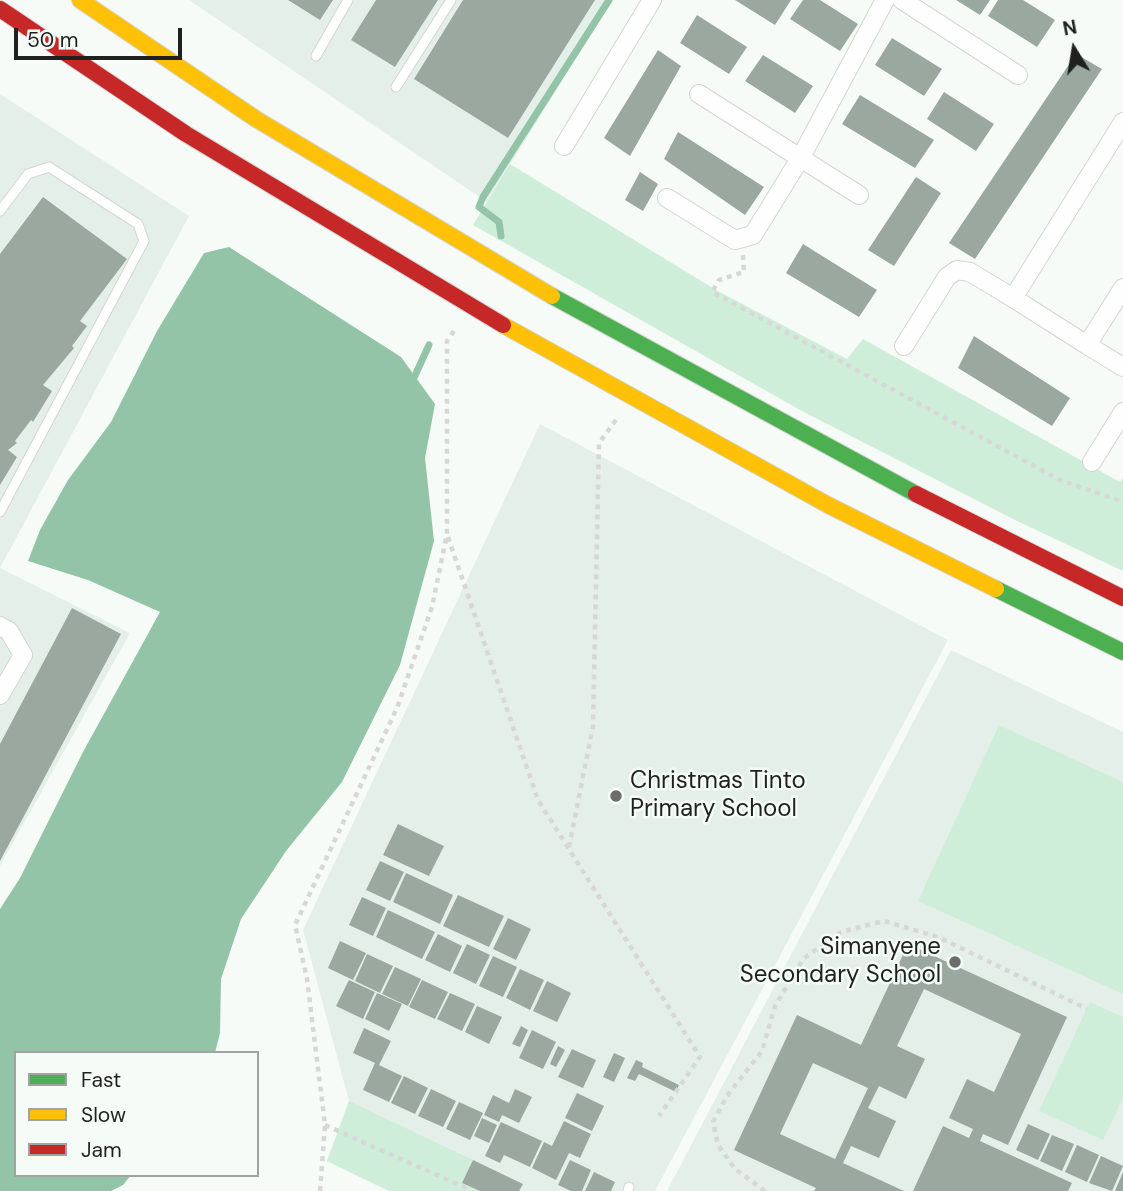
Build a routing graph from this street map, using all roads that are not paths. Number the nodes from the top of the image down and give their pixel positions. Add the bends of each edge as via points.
1 (80, 0) edge
2 (348, 0) edge
3 (451, 0) edge
4 (652, 0) edge
5 (885, 0) edge
6 (902, 0) edge
7 (0, 9) edge
8 (316, 56) dead end
9 (1018, 75) dead end
10 (396, 87) dead end
11 (699, 94) dead end
12 (1123, 122) edge
13 (564, 146) dead end
14 (801, 157) junction
15 (859, 195) dead end
16 (667, 198) dead end
17 (0, 211) edge
18 (1123, 288) edge
19 (1013, 298) junction
20 (1087, 345) junction
21 (904, 346) dead end
22 (1123, 367) edge
23 (1123, 412) edge
24 (1092, 462) dead end
25 (0, 512) edge
26 (1123, 598) edge
27 (0, 626) edge
28 (1123, 652) edge
29 (0, 695) edge

1 - 26 highway via 256,119 540,289 914,493
2 - 8 lane
3 - 10 lane
4 - 13 street
5 - 14 street
6 - 9 street
7 - 28 highway via 186,134 469,306 828,505
11 - 14 street
12 - 19 street
14 - 15 street
14 - 16 street via 753,235 741,241
17 - 25 lane via 28,174 49,167 138,224 144,241
18 - 20 street
19 - 20 street
19 - 21 street via 970,272 957,270 947,277
20 - 22 street
23 - 24 street
27 - 29 street via 9,631 23,655

